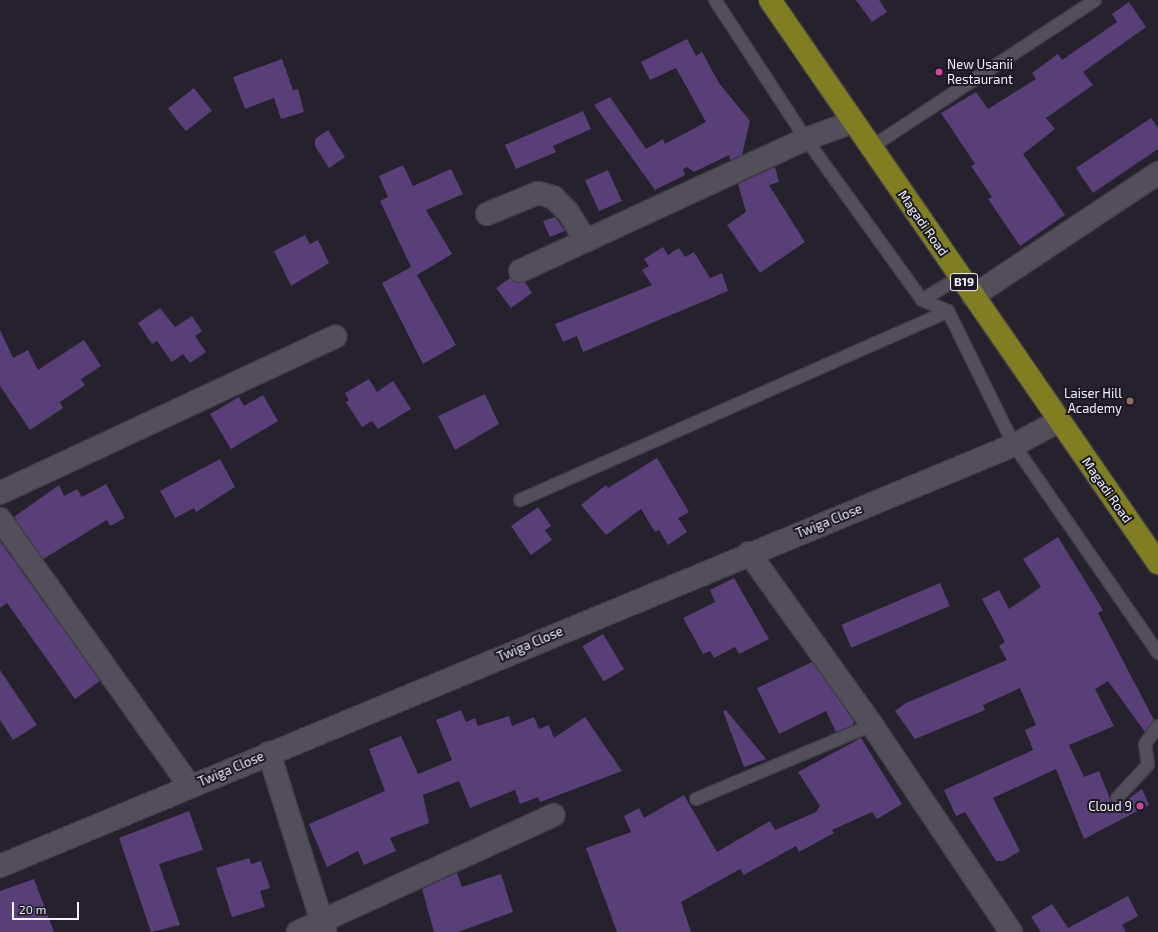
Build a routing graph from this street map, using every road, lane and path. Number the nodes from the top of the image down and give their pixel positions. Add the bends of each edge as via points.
1 (715, 0) edge
2 (1095, 0) edge
3 (777, 2) edge
4 (853, 122) junction
5 (806, 139) junction
6 (870, 148) junction
7 (1158, 173) edge
8 (487, 214) dead end
9 (586, 241) junction
10 (520, 271) dead end
11 (960, 277) junction
12 (973, 296) junction
13 (922, 300) junction
14 (948, 310) junction
15 (335, 337) dead end
16 (1059, 421) junction
17 (1014, 445) junction
18 (0, 493) edge
19 (520, 500) dead end
20 (0, 519) edge
21 (749, 554) junction
22 (1158, 564) edge
23 (1158, 653) edge
24 (872, 725) junction
25 (1158, 726) edge
26 (269, 752) junction
27 (190, 786) junction
28 (1117, 798) dead end
29 (696, 799) dead end
30 (552, 815) dead end
31 (0, 866) edge
32 (324, 928) edge
33 (298, 932) edge
34 (1010, 932) edge

1 - 5 lane
2 - 6 lane
3 - 4 highway, Magadi Road / B19
4 - 5 street
4 - 6 highway, Magadi Road / B19
5 - 9 street
5 - 13 lane
6 - 11 highway, Magadi Road / B19
7 - 12 street
8 - 9 street via 538,193 553,197 568,212
9 - 10 street
11 - 12 highway, Magadi Road / B19
11 - 13 lane
12 - 16 highway, Magadi Road / B19
13 - 14 lane
14 - 17 lane
14 - 19 lane
15 - 18 street
16 - 17 street, Twiga Close
16 - 22 highway, Magadi Road / B19
17 - 21 street, Twiga Close
17 - 23 lane
20 - 27 street
21 - 24 street
21 - 26 street, Twiga Close
24 - 29 lane
24 - 34 street
25 - 28 lane via 1145,744 1148,764
26 - 27 street, Twiga Close
26 - 32 street
27 - 31 street, Twiga Close
30 - 32 street
32 - 33 street

